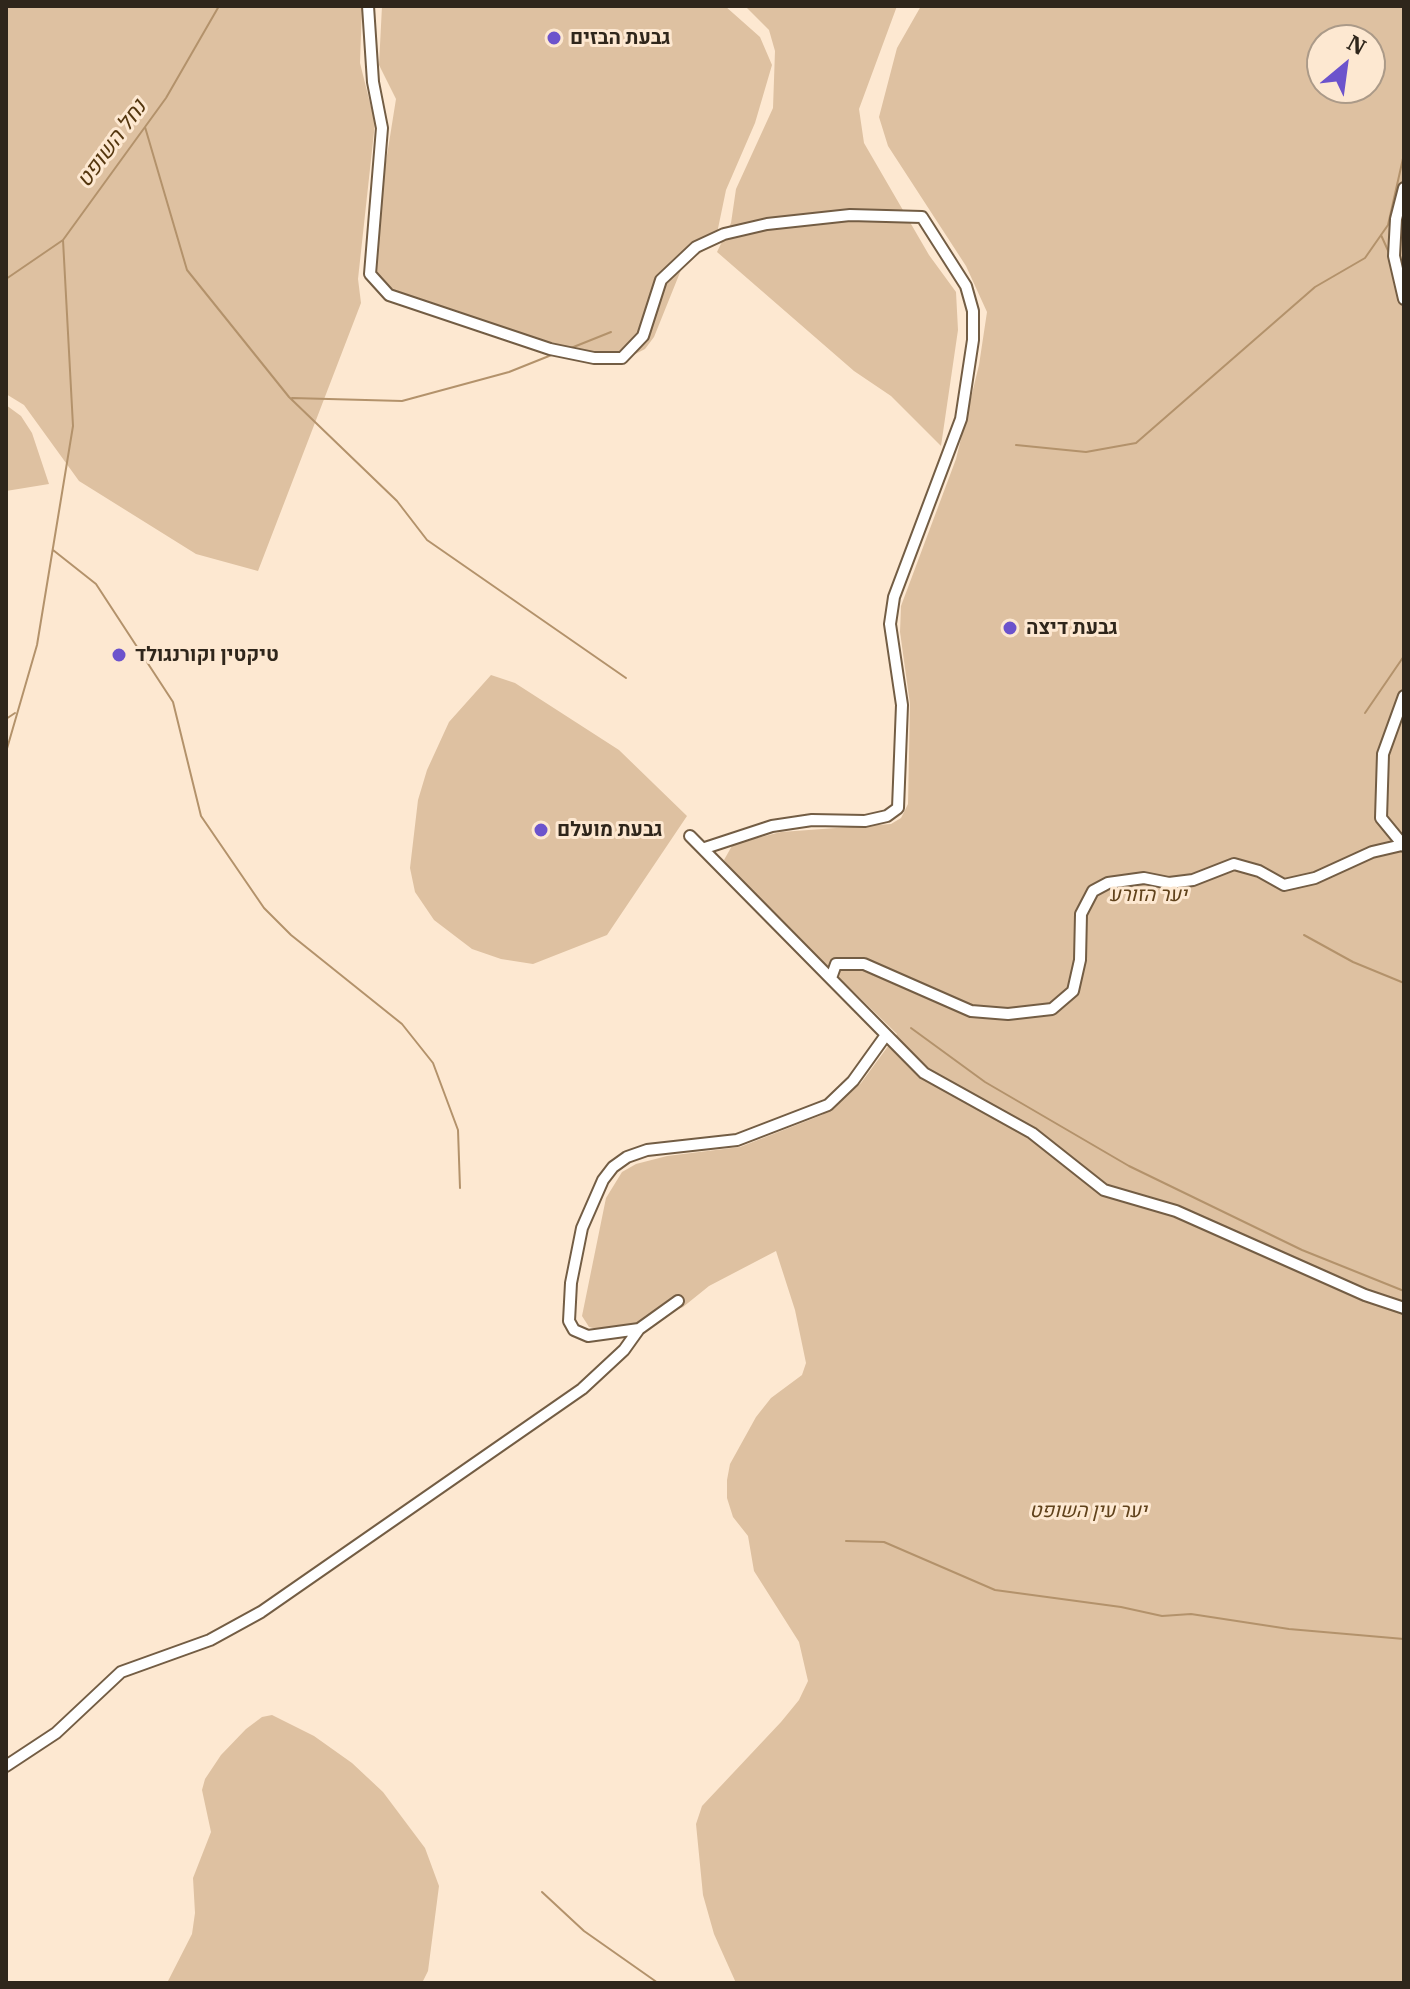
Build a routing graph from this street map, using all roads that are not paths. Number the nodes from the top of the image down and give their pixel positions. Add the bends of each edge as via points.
1 (368, 6) edge
2 (1404, 188) edge
3 (1404, 299) edge
4 (1404, 696) edge
5 (690, 836) dead end
6 (1403, 846) edge
7 (705, 848) junction
8 (831, 978) junction
9 (886, 1035) junction
10 (678, 1301) dead end
11 (1404, 1308) edge
12 (639, 1329) junction
13 (6, 1766) edge

1 - 7 street via 382,128 370,274 389,295 550,349 622,358 643,336 661,280 696,247 767,224 850,215 922,217 966,286 973,340 961,419 894,597 890,624 902,705 898,808 865,821 772,826
2 - 3 street via 1394,256
4 - 6 street via 1383,754 1381,818
5 - 7 street
6 - 8 street via 1284,885 1234,864 1193,880 1120,879 1097,888 1081,914 1073,991 1052,1009 971,1011 864,964 836,964
7 - 8 street
8 - 9 street
9 - 11 street via 924,1073 1032,1133 1104,1190 1176,1211
9 - 12 street via 828,1105 737,1140 647,1150 613,1167 582,1228 569,1321 588,1336
10 - 12 street
12 - 13 street via 582,1389 261,1612 210,1640 121,1672 56,1733

